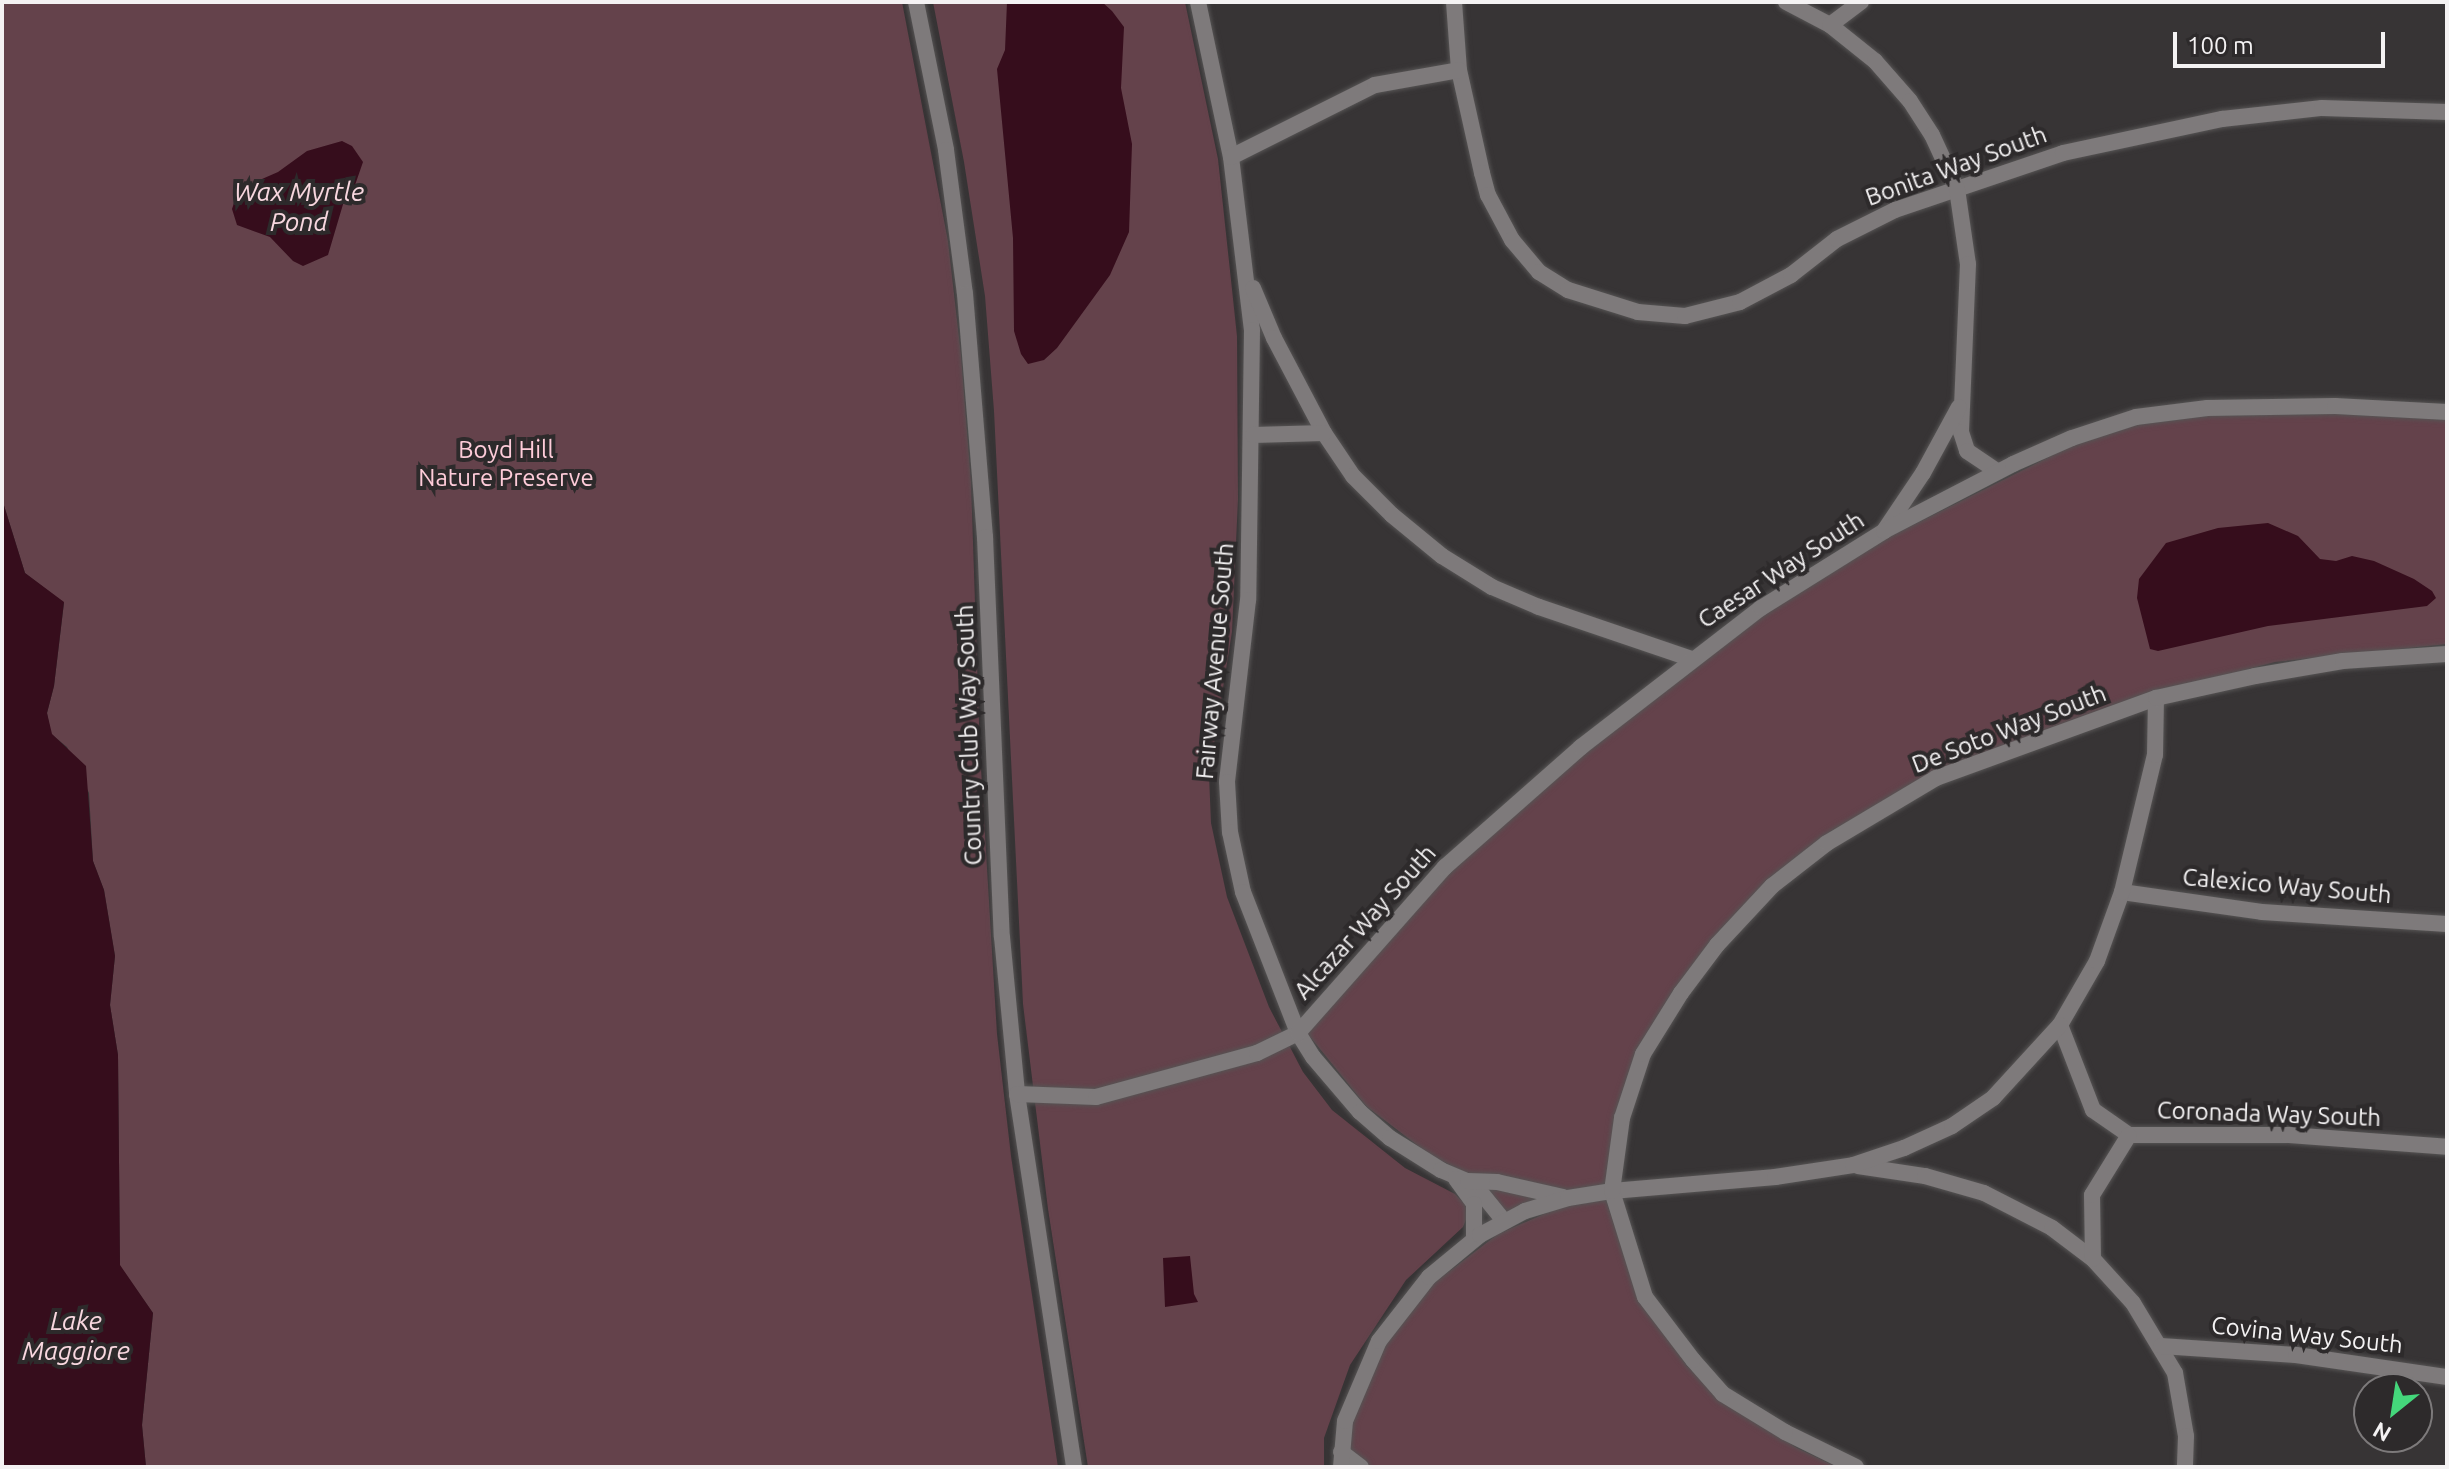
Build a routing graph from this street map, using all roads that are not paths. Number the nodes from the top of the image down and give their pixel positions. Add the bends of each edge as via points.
1 (916, 2) edge
2 (1198, 2) edge
3 (1454, 2) edge
4 (1786, 2) edge
5 (1861, 2) edge
6 (1830, 25) junction
7 (1459, 70) junction
8 (2447, 112) edge
9 (1231, 157) junction
10 (1957, 189) junction
11 (1247, 272) junction
12 (1962, 402) junction
13 (2447, 412) edge
14 (1324, 433) junction
15 (1253, 435) junction
16 (1998, 472) junction
17 (1884, 531) junction
18 (2447, 654) edge
19 (1692, 659) junction
20 (2156, 698) junction
21 (2122, 892) junction
22 (2447, 924) edge
23 (2060, 1025) junction
24 (1298, 1033) junction
25 (1017, 1094) junction
26 (2129, 1135) junction
27 (2447, 1147) edge
28 (1853, 1165) junction
29 (1460, 1178) junction
30 (1612, 1191) junction
31 (1568, 1198) junction
32 (1504, 1221) junction
33 (1474, 1239) junction
34 (2093, 1259) junction
35 (2161, 1346) junction
36 (2447, 1377) edge
37 (1341, 1460) edge
38 (1074, 1467) edge
39 (1361, 1467) edge
40 (1856, 1467) edge
41 (2185, 1467) edge

1 - 25 street, Country Club Way South via 946,150 965,294 985,537 1002,937
2 - 9 street, Fairway Avenue South
3 - 7 street, Bonita Way South
4 - 6 street
5 - 6 street
6 - 10 street via 1875,61 1910,101
7 - 9 street via 1375,85
7 - 10 street, Bonita Way South via 1488,195 1512,240 1539,272 1568,290 1638,312 1685,316 1740,302 1791,275 1866,223
8 - 10 street, Bonita Way South via 2322,108 2222,119 2063,153
9 - 11 street, Fairway Avenue South
10 - 12 street via 1968,264
11 - 14 street, Caesar Way South via 1274,338
11 - 15 street, Fairway Avenue South
12 - 16 street via 1961,432 1967,451
12 - 17 street
13 - 16 street, Caesar Way South via 2319,406 2207,408 2136,417 2072,438
14 - 15 street
14 - 19 street, Caesar Way South via 1353,476 1392,515 1442,556 1492,587
15 - 24 street, Fairway Avenue South via 1248,600 1227,782 1230,832 1243,892
16 - 17 street, Caesar Way South
17 - 19 street, Caesar Way South via 1761,608
18 - 20 street, De Soto Way South via 2343,661
19 - 24 street, Alcazar Way South via 1581,747 1445,867
20 - 21 street via 2155,755
20 - 30 street, De Soto Way South via 1936,778 1827,843 1772,886 1708,957 1643,1054 1622,1118
21 - 22 street, Calexico Way South via 2262,912
21 - 23 street via 2097,961
23 - 26 street via 2093,1110
23 - 28 street via 1993,1098 1952,1126
24 - 25 street, Alcazar Way South via 1257,1053 1096,1097
24 - 29 street, Fairway Avenue South via 1360,1112 1390,1138
25 - 38 street, Country Club Way South
26 - 27 street, Coronada Way South via 2289,1135
26 - 34 street, Coronada Way South via 2092,1195
28 - 30 street
28 - 34 street via 1925,1176 1984,1193 2052,1228
29 - 31 street
29 - 32 street, Fairway Avenue South via 1483,1191
29 - 33 street via 1474,1204
30 - 31 street
30 - 40 street via 1645,1297 1723,1394
31 - 32 street
32 - 33 street
33 - 37 street via 1429,1277 1379,1341 1345,1421
34 - 35 street via 2133,1303
35 - 36 street, Covina Way South via 2296,1355
35 - 41 street via 2182,1403
37 - 39 street

